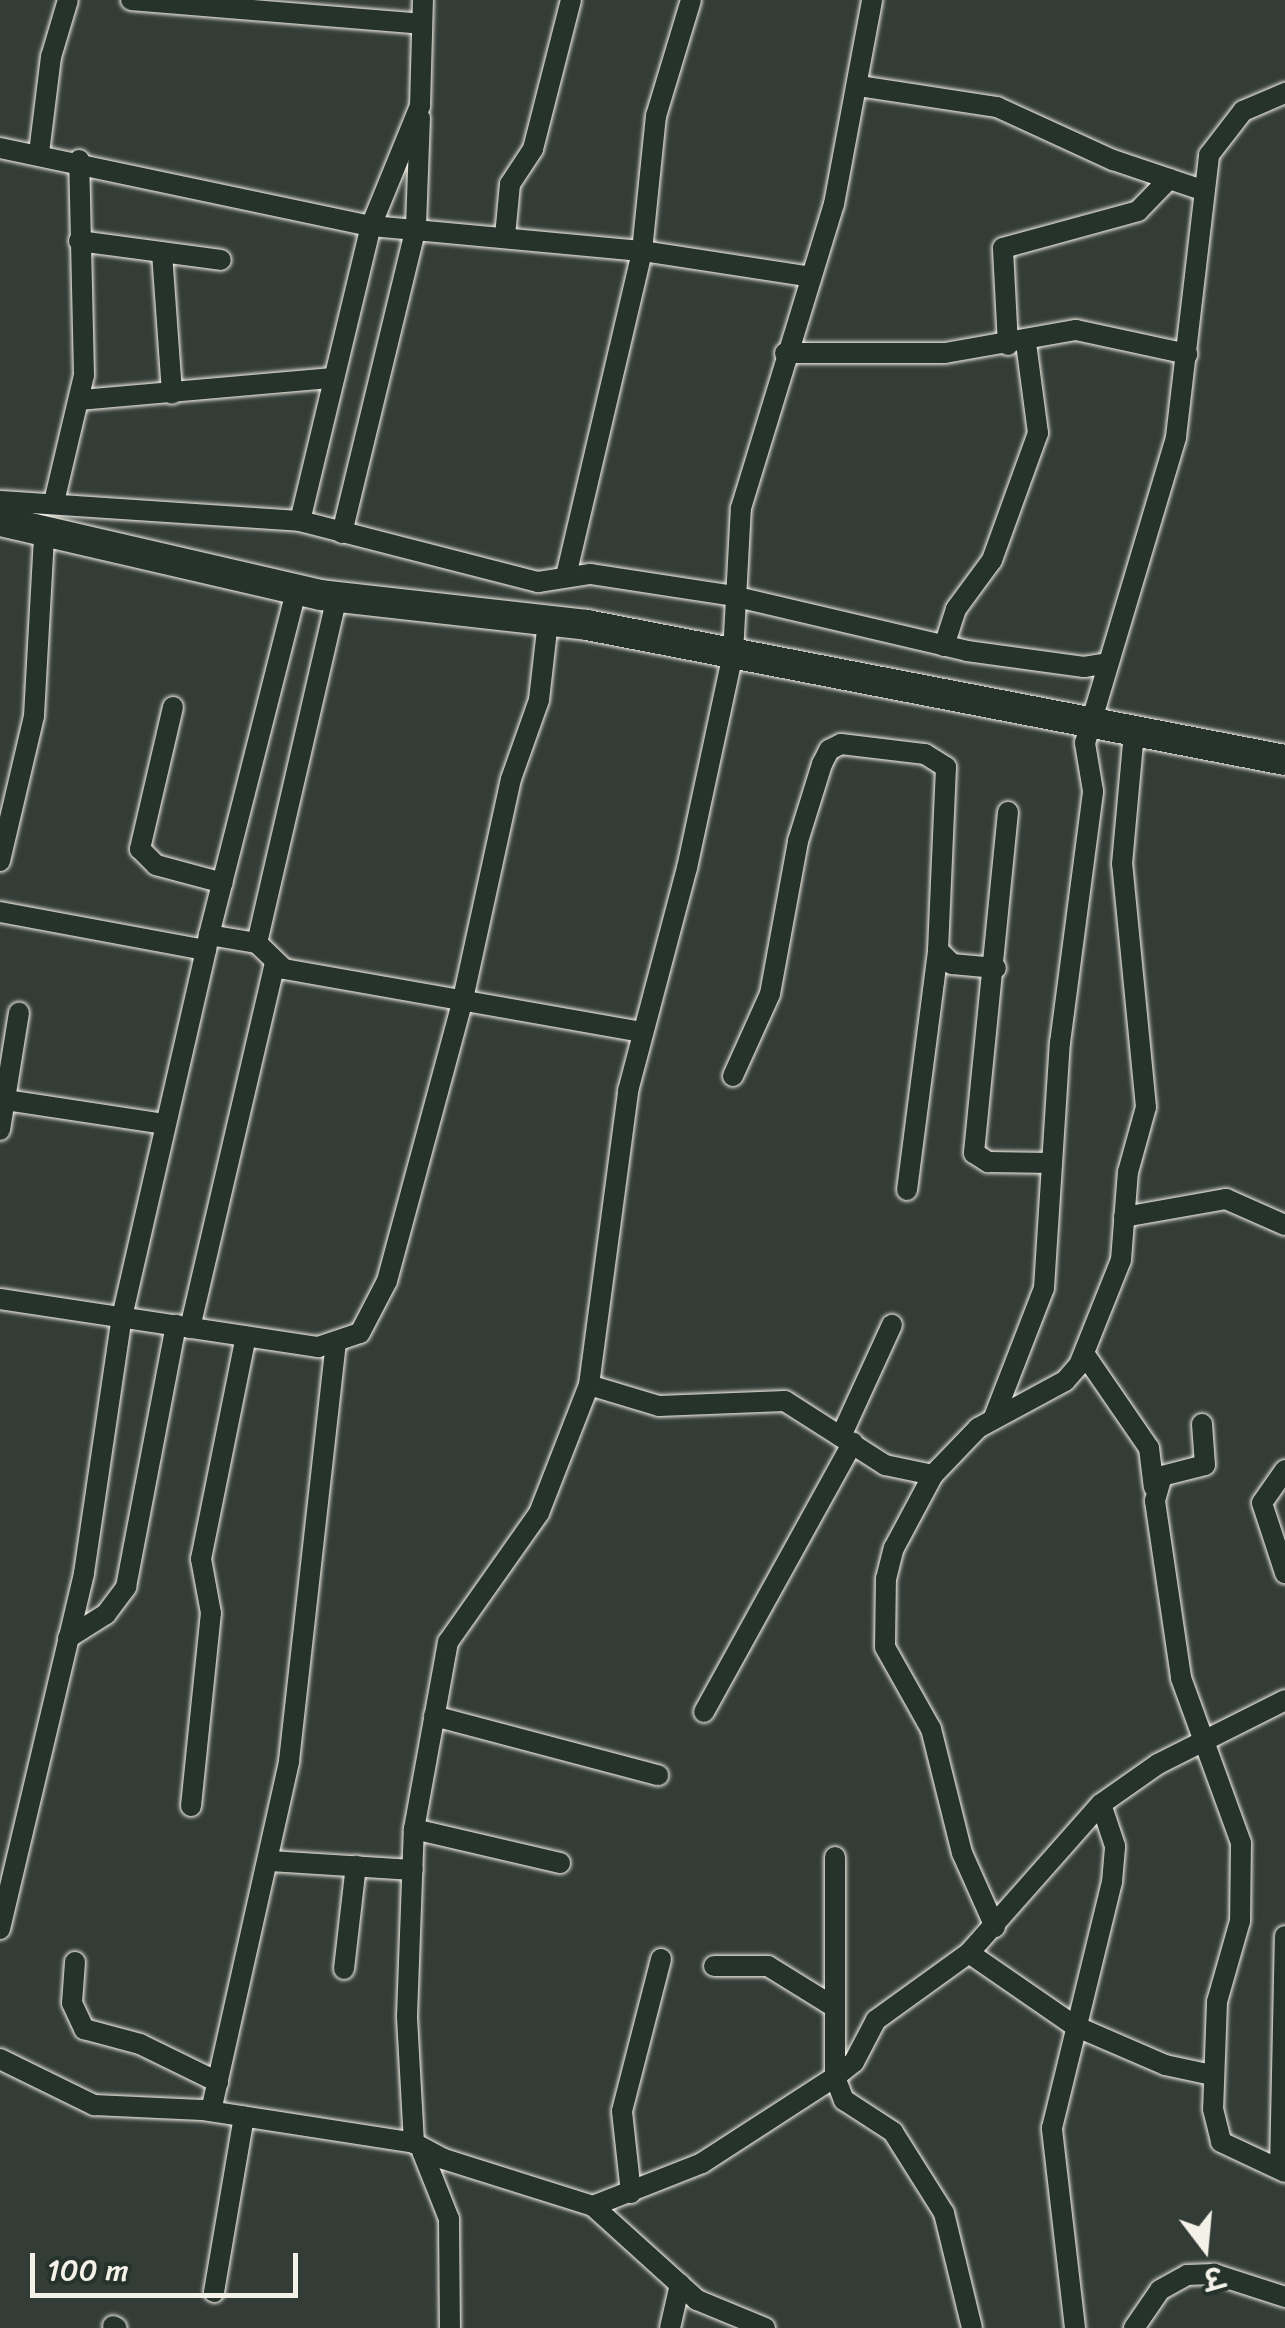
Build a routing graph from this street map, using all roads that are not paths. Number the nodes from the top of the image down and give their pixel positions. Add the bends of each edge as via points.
1 (68, 0) edge
2 (131, 0) edge
3 (422, 0) edge
4 (571, 0) edge
5 (691, 0) edge
6 (872, 0) edge
7 (420, 24) junction
8 (859, 86) junction
9 (1285, 93) edge
10 (420, 106) junction
11 (0, 148) edge
12 (38, 153) junction
13 (79, 160) junction
14 (1169, 179) junction
15 (1202, 190) junction
16 (370, 226) junction
17 (416, 226) junction
18 (504, 236) junction
19 (78, 241) junction
20 (642, 251) junction
21 (162, 253) junction
22 (220, 260) dead end
23 (811, 277) junction
24 (1017, 344) junction
25 (784, 353) junction
26 (1188, 354) junction
27 (334, 378) junction
28 (172, 394) junction
29 (80, 400) junction
30 (0, 501) edge
31 (54, 502) junction
32 (0, 521) edge
33 (300, 522) junction
34 (342, 533) junction
35 (44, 535) junction
36 (566, 576) junction
37 (296, 590) junction
38 (733, 596) junction
39 (337, 597) junction
40 (548, 621) junction
41 (944, 646) junction
42 (732, 654) junction
43 (1108, 663) junction
44 (172, 706) dead end
45 (1088, 722) junction
46 (1134, 731) junction
47 (1285, 760) edge
48 (1008, 812) dead end
49 (0, 861) edge
50 (222, 882) junction
51 (0, 912) edge
52 (208, 943) junction
53 (257, 943) junction
54 (938, 950) junction
55 (275, 964) junction
56 (996, 968) junction
57 (462, 1000) junction
58 (19, 1013) dead end
59 (642, 1032) junction
60 (733, 1076) dead end
61 (6, 1100) junction
62 (166, 1124) junction
63 (0, 1130) edge
64 (1050, 1164) junction
65 (907, 1190) dead end
66 (1124, 1217) junction
67 (1285, 1226) edge
68 (0, 1299) edge
69 (122, 1317) junction
70 (892, 1325) dead end
71 (183, 1327) junction
72 (246, 1336) junction
73 (336, 1344) junction
74 (1085, 1355) junction
75 (589, 1385) junction
76 (994, 1417) junction
77 (1202, 1424) dead end
78 (848, 1438) junction
79 (1285, 1470) edge
80 (934, 1475) junction
81 (1154, 1487) junction
82 (1285, 1573) edge
83 (68, 1638) junction
84 (1285, 1700) edge
85 (704, 1712) dead end
86 (434, 1716) junction
87 (1202, 1742) junction
88 (658, 1776) dead end
89 (1101, 1804) junction
90 (192, 1806) dead end
91 (414, 1829) junction
92 (835, 1857) dead end
93 (270, 1861) junction
94 (560, 1863) dead end
95 (356, 1866) junction
96 (413, 1870) junction
97 (995, 1927) junction
98 (0, 1929) edge
99 (1285, 1936) edge
100 (969, 1953) junction
101 (661, 1959) dead end
102 (75, 1962) dead end
103 (714, 1966) dead end
104 (344, 1969) dead end
105 (834, 2006) junction
106 (1075, 2026) junction
107 (0, 2058) edge
108 (1212, 2076) junction
109 (836, 2078) junction
110 (218, 2082) junction
111 (211, 2112) junction
112 (244, 2117) junction
113 (418, 2147) junction
114 (1282, 2170) edge
115 (631, 2193) junction
116 (593, 2206) junction
117 (680, 2284) junction
118 (214, 2292) dead end
119 (1285, 2297) edge
120 (450, 2328) edge
121 (670, 2328) edge
122 (765, 2328) edge
123 (972, 2328) edge
124 (1075, 2328) edge
125 (1134, 2328) edge

1 - 12 street via 51,56
2 - 7 street
3 - 7 street
4 - 18 street via 534,150 512,176
5 - 20 street via 656,116
6 - 8 street
7 - 10 street
8 - 14 street via 997,107
8 - 23 street
9 - 15 street via 1262,98 1223,132 1208,156
10 - 16 street
10 - 17 street
11 - 12 street
12 - 13 street
13 - 16 street via 258,207
13 - 19 street
14 - 15 street
14 - 24 street via 1138,211 1003,248
15 - 26 street
16 - 17 street
16 - 27 street
17 - 18 street
17 - 34 street
18 - 20 street
19 - 21 street
19 - 29 street
20 - 23 street
20 - 36 street
21 - 22 street
21 - 28 street
23 - 25 street
24 - 25 street via 881,356
24 - 26 street via 1076,330
24 - 41 street via 1038,433 992,560 956,609
25 - 38 street via 740,508
26 - 43 street via 1176,437 1135,564 1122,635
27 - 28 street
27 - 33 street
28 - 29 street
29 - 31 street
30 - 31 street
31 - 33 street
32 - 35 main road
33 - 34 street
34 - 36 street via 527,580
35 - 37 main road
35 - 49 street via 34,716
36 - 38 street
37 - 39 main road
37 - 50 street
38 - 41 street
38 - 42 street
39 - 40 main road
39 - 53 street
40 - 42 main road
40 - 57 street via 538,700 511,779
41 - 43 street via 1084,668
42 - 45 main road
42 - 59 street via 687,868
43 - 45 street
44 - 50 street via 140,848 156,865
45 - 46 main road
45 - 64 street via 1084,756 1093,791
46 - 47 main road
46 - 66 street via 1122,864 1146,1106
48 - 56 street
50 - 52 street
51 - 52 street
52 - 53 street
52 - 62 street
53 - 55 street via 269,949
54 - 56 street via 952,964
54 - 60 street via 946,767 925,754 874,745 828,750 798,841 770,994
54 - 65 street
55 - 57 street
55 - 71 street
56 - 64 street via 974,1154 988,1162
57 - 59 street
57 - 73 street via 387,1281 360,1332
58 - 61 street
59 - 75 street via 628,1091
61 - 62 street
61 - 63 street
62 - 69 street
64 - 76 street via 1044,1288
66 - 67 street via 1226,1199
66 - 74 street via 1121,1260
68 - 69 street
69 - 71 street
69 - 83 street via 96,1502
70 - 78 street
71 - 72 street
71 - 83 street via 126,1586 106,1614
72 - 73 street
72 - 90 street via 202,1559 211,1612
73 - 93 street via 289,1761
74 - 76 street via 1065,1381
74 - 81 street via 1149,1448
75 - 78 street via 659,1406 772,1398 796,1404
75 - 86 street via 539,1513 448,1642
76 - 80 street
77 - 81 street via 1205,1465 1162,1476
78 - 80 street via 904,1473
78 - 85 street
79 - 82 street via 1262,1503
80 - 97 street via 889,1564 885,1647 931,1729 962,1853
81 - 87 street via 1169,1618
83 - 98 street
84 - 87 street
86 - 88 street
86 - 91 street
87 - 89 street
87 - 108 street via 1240,1834 1242,1890 1240,1921 1222,1972
89 - 97 street
89 - 106 street via 1115,1846 1112,1882
91 - 94 street
91 - 96 street
92 - 105 street
93 - 95 street
93 - 110 street
95 - 96 street
95 - 104 street
96 - 113 street via 407,2016
97 - 100 street
99 - 114 street
100 - 106 street
100 - 109 street via 876,2020 854,2062
101 - 115 street via 622,2111
102 - 110 street via 73,2013 84,2029 140,2044
103 - 105 street via 768,1966
105 - 109 street
106 - 108 street via 1165,2065
106 - 124 street via 1055,2098 1051,2152
107 - 111 street via 94,2105
108 - 114 street via 1221,2142
109 - 115 street via 702,2163
109 - 123 street via 844,2100 893,2132 944,2213
110 - 111 street
111 - 112 street
112 - 113 street
112 - 118 street
113 - 116 street
113 - 120 street via 449,2220
115 - 116 street
116 - 117 street
117 - 121 street
117 - 122 street via 720,2314
119 - 125 street via 1214,2274 1187,2275 1160,2290

